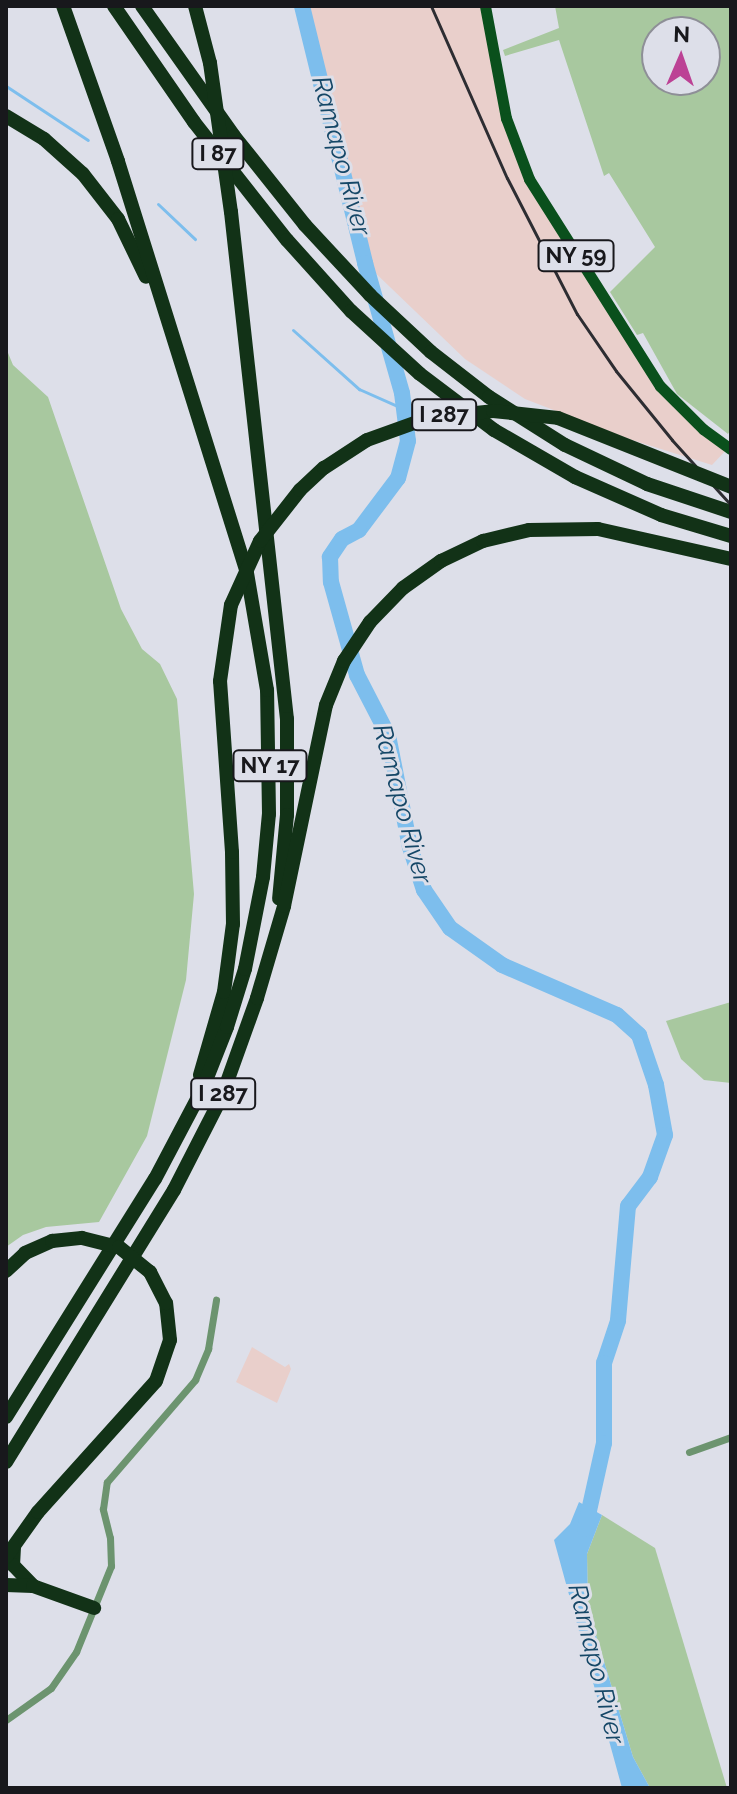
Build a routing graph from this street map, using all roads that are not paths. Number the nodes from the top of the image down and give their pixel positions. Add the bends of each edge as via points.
1 (63, 6) edge
2 (114, 6) edge
3 (142, 6) edge
4 (195, 6) edge
5 (485, 6) edge
6 (6, 116) edge
7 (187, 378) junction
8 (731, 449) edge
9 (731, 487) edge
10 (731, 512) edge
11 (731, 536) edge
12 (731, 559) edge
13 (275, 932) junction
14 (171, 1149) junction
15 (6, 1271) edge
16 (216, 1300) dead end
17 (6, 1417) edge
18 (731, 1437) edge
19 (689, 1452) dead end
20 (6, 1462) edge
21 (16, 1540) junction
22 (6, 1557) edge
23 (6, 1585) edge
24 (33, 1586) junction
25 (94, 1608) junction
26 (6, 1720) edge

1 - 7 highway, NY 17
2 - 11 highway, I 87 via 221,158 335,293 420,374 553,466 617,497
3 - 10 highway, I 87 via 234,136 320,242 431,352 526,422 647,484
4 - 13 highway, NY 17, bridge via 210,63 231,212 287,719 287,815
5 - 8 main road, NY 59 via 506,118 546,210 660,386
6 - 7 highway via 58,150 108,204 142,267
7 - 14 highway, NY 17 via 257,618 267,690 270,783 263,877 245,969 217,1056
9 - 14 highway, I 287, bridge via 558,418 493,411 428,418 367,440 300,490 256,548 231,605 220,681 233,875 231,946 211,1039
12 - 13 highway, I 287 via 580,527 529,530 468,547 403,588 352,648 326,705
13 - 20 highway, I 287 via 235,1063 191,1159
14 - 17 highway, I 287
15 - 21 highway, bridge via 25,1253 52,1241 89,1238 119,1247 150,1272 166,1303 170,1340 156,1381
16 - 25 street via 208,1349 195,1380 107,1482 103,1509 111,1566
18 - 19 street
21 - 22 highway
21 - 24 highway via 13,1565
23 - 24 highway
24 - 25 highway
25 - 26 street via 60,1678

